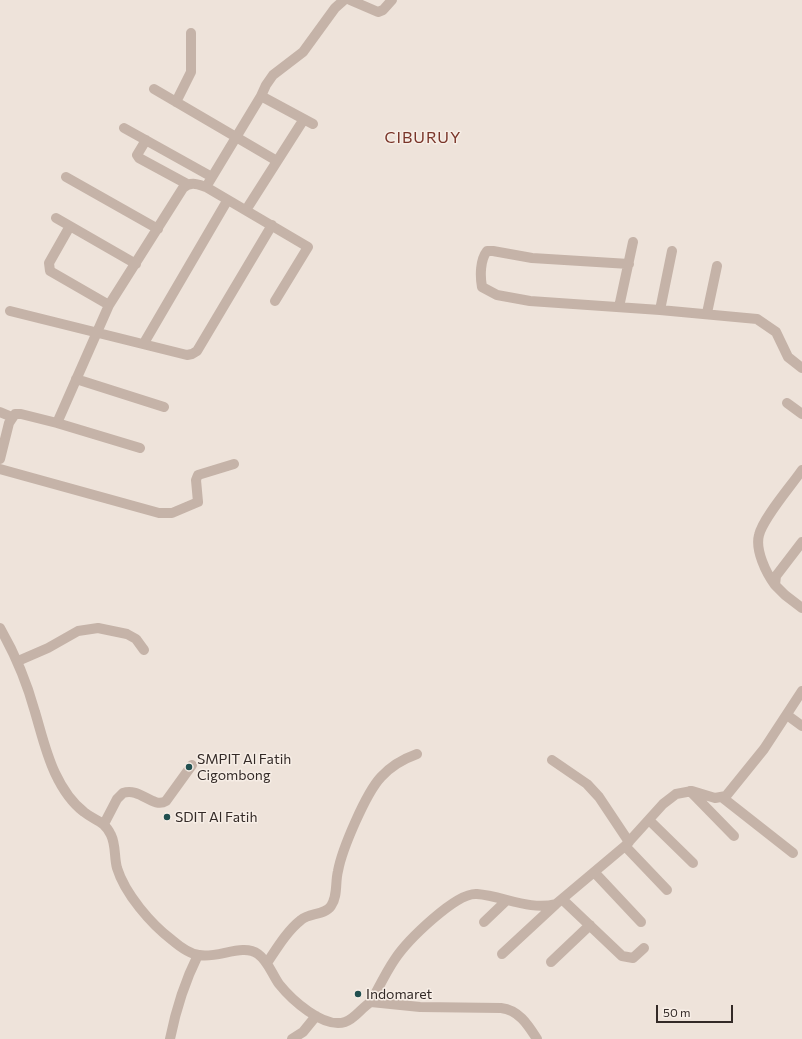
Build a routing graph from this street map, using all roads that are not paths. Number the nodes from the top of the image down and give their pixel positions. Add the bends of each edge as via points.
1 (344, 0) edge
2 (350, 0) edge
3 (392, 0) edge
4 (191, 33) dead end
5 (154, 89) dead end
6 (261, 96) junction
7 (176, 102) junction
8 (124, 128) dead end
9 (236, 137) junction
10 (146, 140) junction
11 (277, 161) junction
12 (66, 177) dead end
13 (212, 177) junction
14 (187, 184) junction
15 (206, 187) junction
16 (227, 201) junction
17 (246, 210) junction
18 (56, 218) dead end
19 (272, 224) junction
20 (70, 226) junction
21 (158, 229) junction
22 (634, 242) dead end
23 (672, 251) dead end
24 (136, 264) junction
25 (629, 264) junction
26 (717, 266) dead end
27 (275, 301) dead end
28 (109, 305) junction
29 (619, 307) junction
30 (660, 310) junction
31 (10, 311) dead end
32 (707, 313) junction
33 (96, 331) junction
34 (144, 343) junction
35 (802, 368) edge
36 (76, 379) junction
37 (787, 403) dead end
38 (164, 407) dead end
39 (0, 412) edge
40 (802, 414) edge
41 (12, 417) junction
42 (57, 423) junction
43 (140, 448) dead end
44 (0, 459) edge
45 (234, 464) dead end
46 (0, 469) edge
47 (802, 470) edge
48 (802, 542) edge
49 (775, 585) junction
50 (802, 608) edge
51 (0, 628) edge
52 (144, 650) dead end
53 (18, 662) junction
54 (802, 691) edge
55 (787, 715) junction
56 (802, 726) edge
57 (416, 754) dead end
58 (552, 760) dead end
59 (192, 765) dead end
60 (690, 791) junction
61 (723, 798) junction
62 (649, 820) junction
63 (104, 824) junction
64 (734, 836) dead end
65 (627, 844) junction
66 (793, 853) dead end
67 (693, 863) dead end
68 (594, 872) junction
69 (667, 890) dead end
70 (507, 900) junction
71 (559, 902) junction
72 (484, 922) dead end
73 (641, 922) dead end
74 (590, 925) junction
75 (644, 948) dead end
76 (502, 954) dead end
77 (198, 955) junction
78 (551, 962) dead end
79 (267, 963) junction
80 (371, 1002) junction
81 (316, 1016) junction
82 (170, 1039) edge
83 (292, 1039) edge
84 (537, 1039) edge

1 - 6 street via 335,8 303,52 273,75
2 - 3 street via 378,12
4 - 7 street via 192,72
5 - 7 street
6 - 9 street
6 - 11 street via 309,121
7 - 9 street
8 - 10 street
9 - 11 street
9 - 13 street
10 - 13 street
10 - 14 street via 137,155 139,158
11 - 17 street
12 - 21 street
13 - 15 street
14 - 15 street
14 - 21 street
15 - 16 street
16 - 17 street
16 - 34 street
17 - 19 street
18 - 20 street
19 - 27 street via 309,248
19 - 34 street via 197,351 187,354
20 - 24 street
20 - 28 street via 49,263 50,271
21 - 24 street
22 - 25 street
23 - 30 street
24 - 28 street
25 - 29 street
25 - 29 street via 532,258 493,251 486,251 482,256 482,287 497,295 530,301
26 - 32 street
28 - 33 street
29 - 30 street
30 - 32 street
31 - 33 street
32 - 35 street via 748,317 765,323 776,332 788,357
33 - 34 street
33 - 36 street
36 - 38 street
36 - 42 street
37 - 40 street
39 - 41 street
41 - 42 street via 21,414
41 - 44 street
42 - 43 street
45 - 46 street via 198,475 198,502 180,511 166,514 139,509
47 - 49 street via 765,522 758,537 760,552 769,577
48 - 49 street via 776,576
49 - 50 street
51 - 53 street
52 - 53 street via 136,639 127,634 98,628 78,631
53 - 63 street via 57,778 79,808
54 - 55 street
55 - 56 street
55 - 61 street via 739,782
57 - 79 street via 399,761 381,777 370,792 344,851 337,872 336,892 332,905 329,909 302,918
58 - 65 street via 587,784 599,797
59 - 63 street via 166,801 157,803 136,792 123,793
60 - 61 street
60 - 62 street via 681,792 670,798
60 - 64 street
61 - 66 street
62 - 65 street
62 - 67 street
63 - 77 street via 113,837 119,871 144,912 171,940
65 - 68 street
65 - 69 street
68 - 71 street
68 - 73 street
70 - 71 street via 542,906
70 - 72 street
70 - 80 street via 471,893 456,900 398,954
71 - 74 street
71 - 76 street
74 - 75 street via 624,958 633,958
74 - 78 street
77 - 79 street via 247,950 256,952
77 - 82 street via 185,979
79 - 81 street via 284,989
80 - 81 street via 345,1022 327,1022
80 - 84 street via 420,1007 505,1009 518,1015
81 - 83 street via 303,1032

